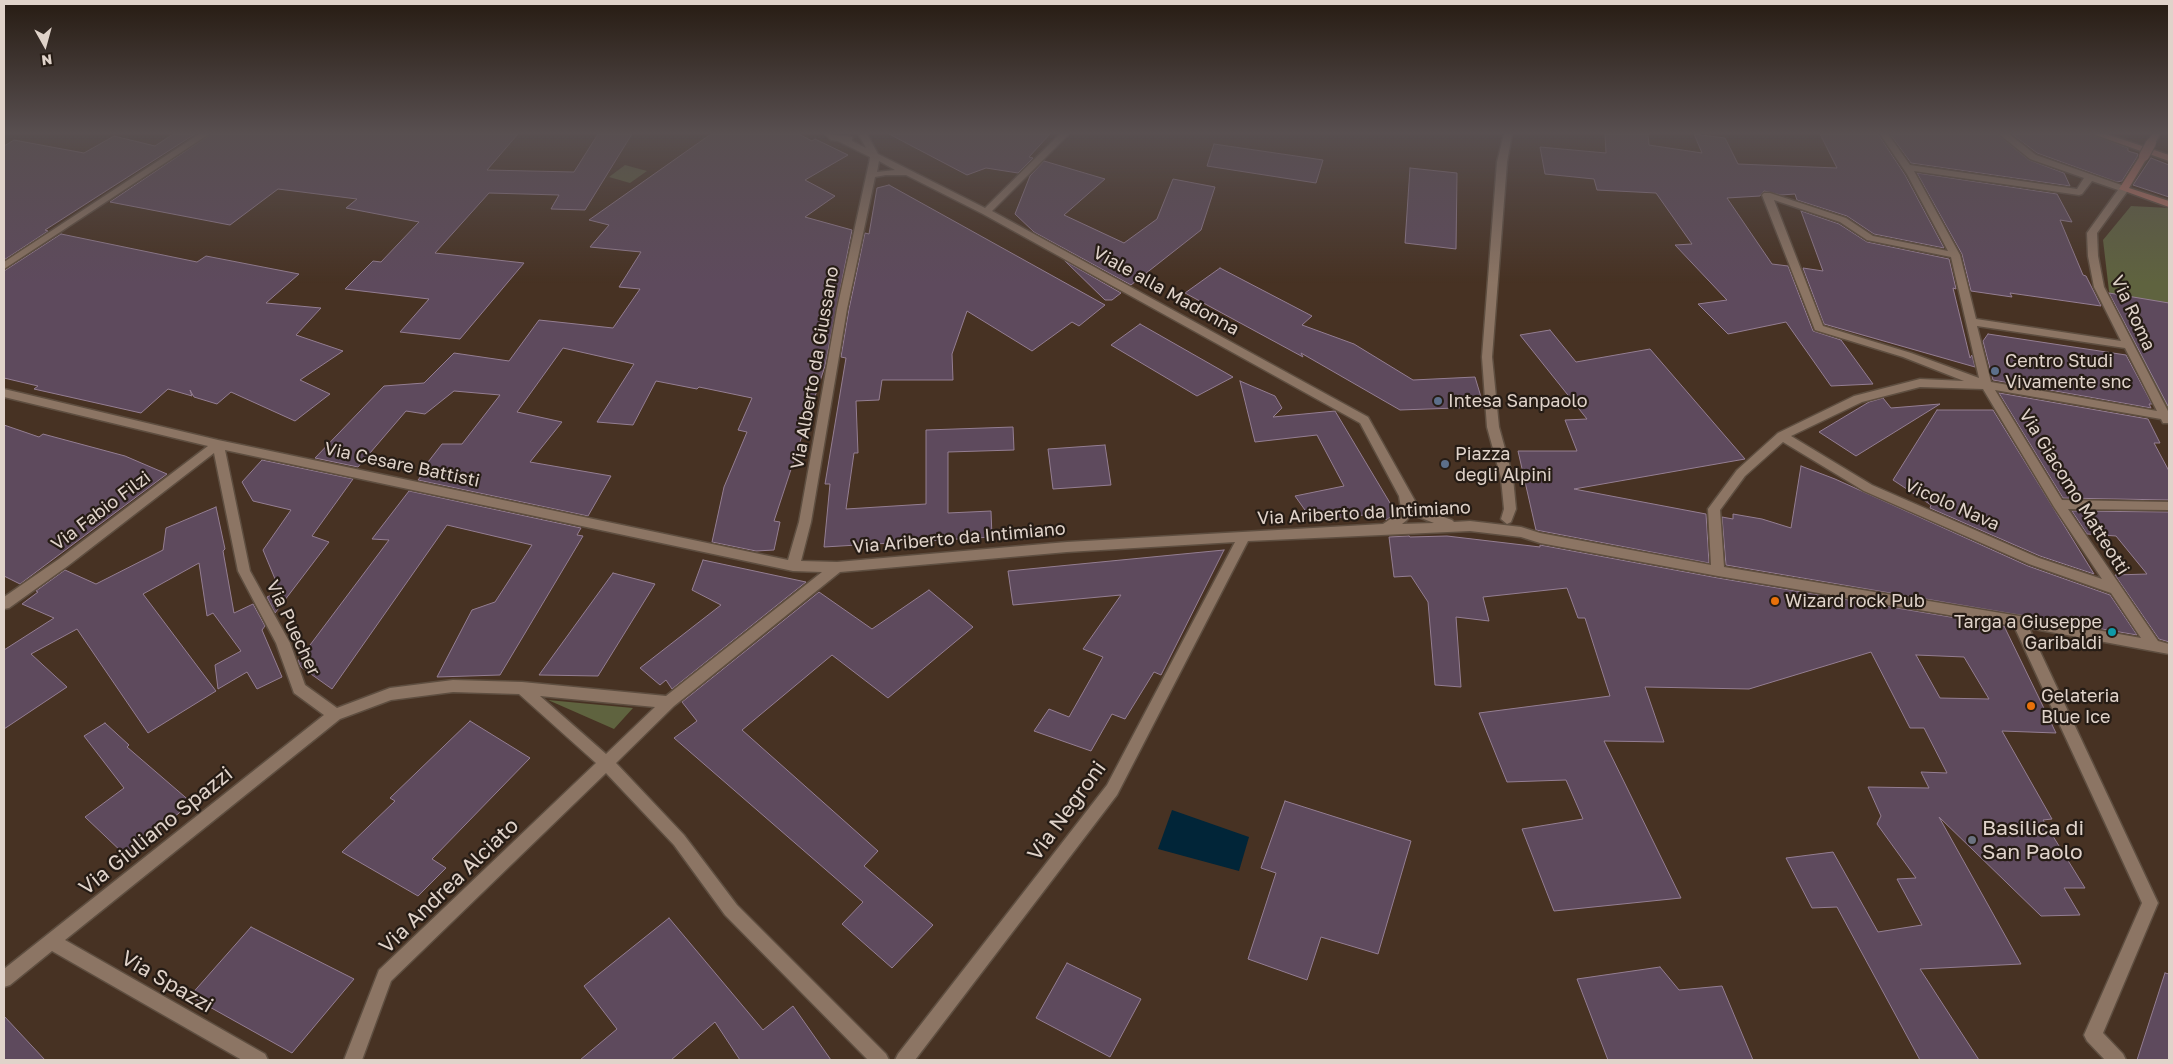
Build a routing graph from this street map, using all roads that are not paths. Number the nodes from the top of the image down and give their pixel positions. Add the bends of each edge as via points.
1 (129, 184) edge
2 (868, 184) edge
3 (928, 184) edge
4 (1015, 184) edge
5 (1500, 184) edge
6 (1917, 184) edge
7 (2022, 184) edge
8 (2085, 184) edge
9 (2109, 184) edge
10 (2127, 184) edge
11 (2124, 189) junction
12 (2169, 204) edge
13 (986, 212) junction
14 (1955, 255) junction
15 (4, 266) edge
16 (1971, 322) junction
17 (2128, 345) junction
18 (1986, 385) junction
19 (4, 393) edge
20 (2168, 419) edge
21 (1782, 436) junction
22 (218, 444) junction
23 (1405, 496) junction
24 (2058, 504) junction
25 (2169, 506) edge
26 (1507, 519) dead end
27 (1453, 525) junction
28 (1378, 529) junction
29 (1244, 538) junction
30 (793, 566) junction
31 (837, 567) junction
32 (1718, 571) junction
33 (2115, 589) junction
34 (4, 604) edge
35 (2019, 621) junction
36 (2153, 645) junction
37 (2169, 649) edge
38 (522, 688) junction
39 (669, 702) junction
40 (335, 715) junction
41 (608, 761) junction
42 (52, 942) junction
43 (4, 979) edge
44 (259, 1060) edge
45 (354, 1060) edge
46 (880, 1060) edge
47 (904, 1060) edge
48 (2117, 1060) edge

1 - 15 street
2 - 30 street, Via Alberto da Giussano
3 - 13 street, Viale alla Madonna
4 - 13 street
5 - 26 street via 1487,357 1493,427 1507,478 1510,509
6 - 14 street, Via Giacomo Matteotti
7 - 8 street via 2079,192
9 - 11 street
10 - 11 main road, bridge
11 - 12 main road
11 - 17 street, Via Roma via 2092,233 2099,288
13 - 23 street, Viale alla Madonna via 1364,420
14 - 16 street, Via Giacomo Matteotti
14 - 18 street via 1870,238 1842,220 1767,195 1819,328 1907,355
16 - 17 street
16 - 18 street, Via Giacomo Matteotti
17 - 20 street, Via Roma
18 - 20 street
18 - 21 street via 1920,383 1858,399
18 - 24 street, Via Giacomo Matteotti
19 - 22 street, Via Cesare Battisti
21 - 32 street via 1741,473 1714,509
21 - 33 street, Vicolo Nava via 1868,488 2034,561
22 - 30 street, Via Cesare Battisti
22 - 34 street, Via Fabio Filzi
22 - 40 street, Via Puecher via 244,571 283,643 300,689
23 - 27 street, Viale alla Madonna via 1416,511
23 - 28 street via 1407,508 1404,518
24 - 25 street
24 - 33 street, Via Giacomo Matteotti
27 - 28 street, Via Ariberto da Intimiano
27 - 32 street, Via Ariberto da Intimiano via 1521,532
28 - 29 street, Via Ariberto da Intimiano
29 - 31 street, Via Ariberto da Intimiano via 1067,547
29 - 47 street, Via Negroni via 1112,790
30 - 31 street, Via Ariberto da Intimiano
31 - 39 street, Via Andrea Alciato
32 - 35 street, Via Ariberto da Intimiano
33 - 36 street, Via Giacomo Matteotti
35 - 36 street, Via Ariberto da Intimiano
35 - 48 street via 2150,903 2093,1035
36 - 37 street, Via Ariberto da Intimiano
38 - 39 street
38 - 40 street via 454,686 390,694
38 - 41 street
39 - 41 street, Via Andrea Alciato
40 - 42 street, Via Giuliano Spazzi
41 - 45 street, Via Andrea Alciato via 386,976
41 - 46 street via 679,840 730,910
42 - 43 street, Via Giuliano Spazzi
42 - 44 street, Via Spazzi

